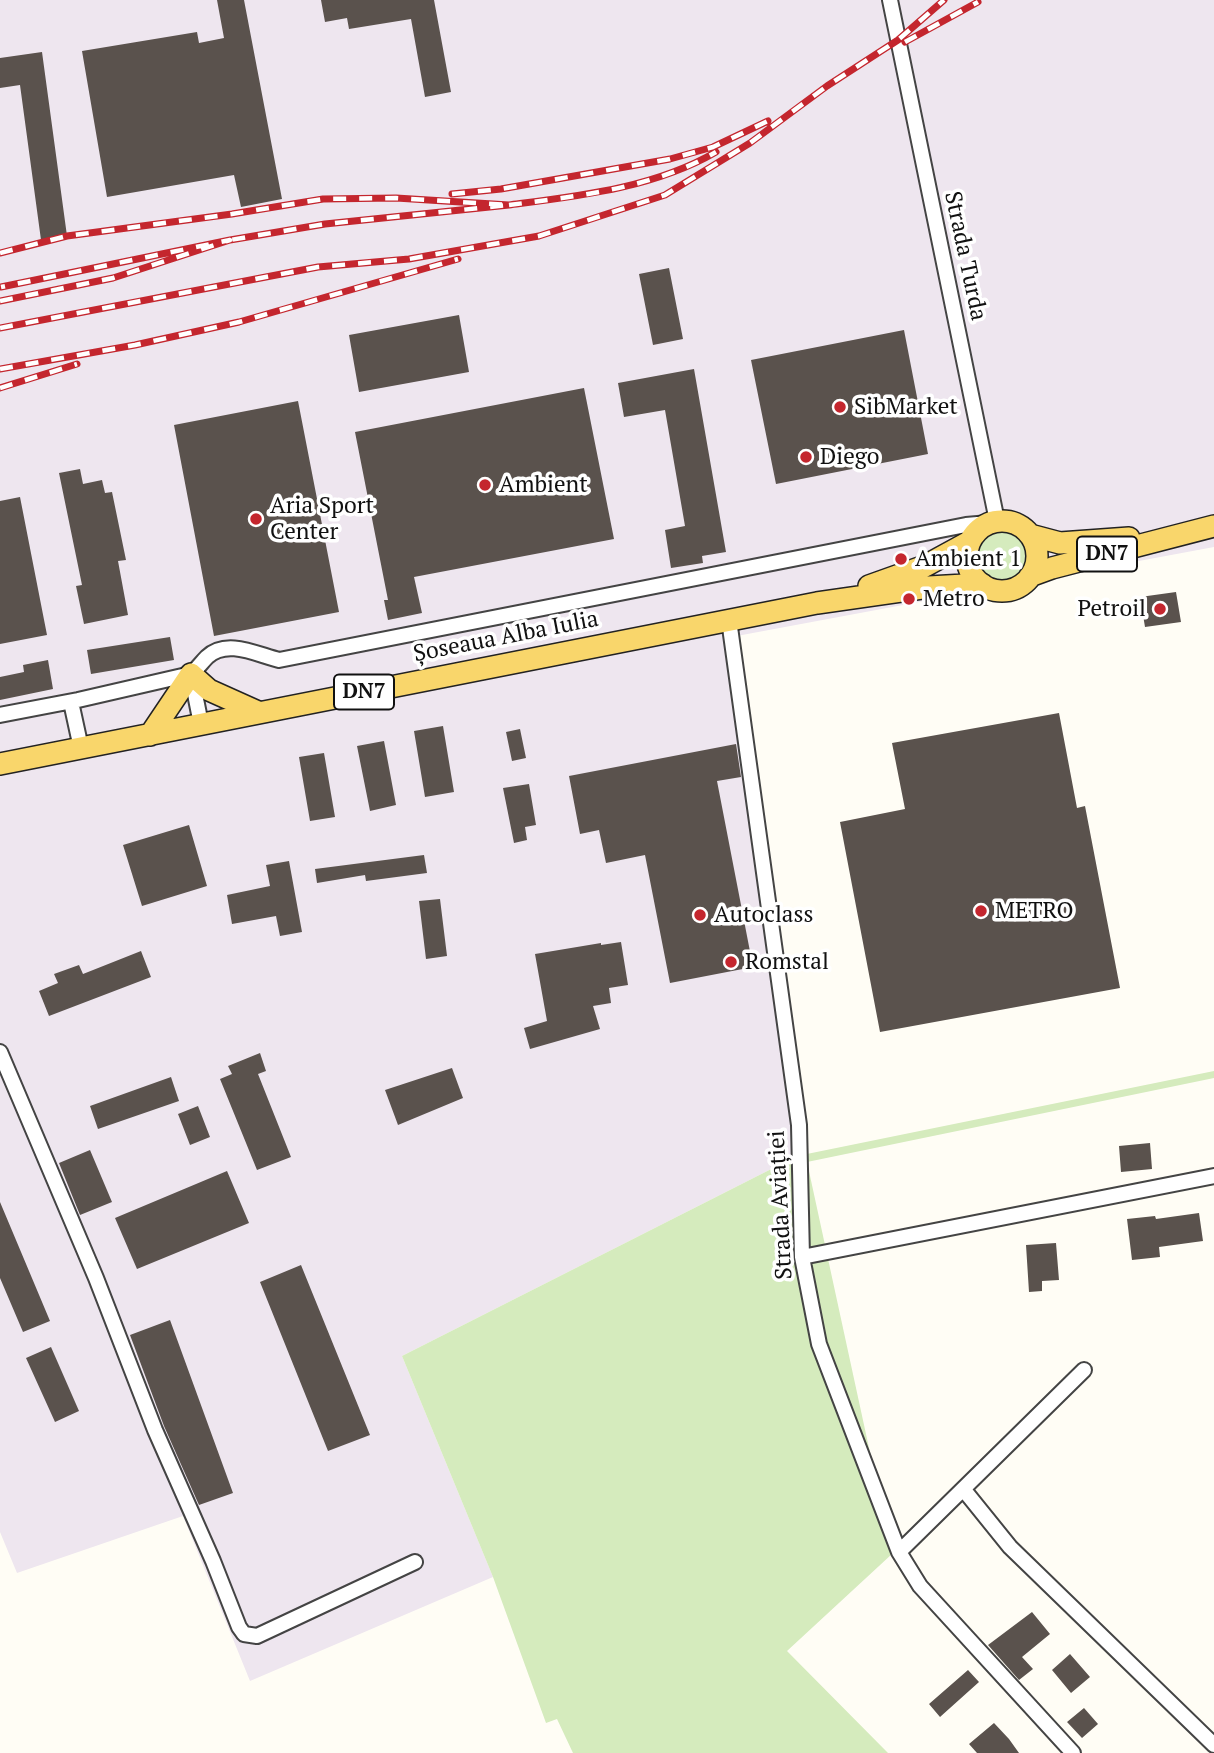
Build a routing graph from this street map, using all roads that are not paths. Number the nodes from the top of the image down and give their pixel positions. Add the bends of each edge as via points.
1 (890, 0) edge
2 (993, 522) junction
3 (1214, 526) edge
4 (952, 528) junction
5 (1183, 532) junction
6 (1030, 535) junction
7 (970, 541) junction
8 (1030, 576) junction
9 (982, 584) junction
10 (817, 603) junction
11 (729, 620) junction
12 (191, 674) junction
13 (71, 702) junction
14 (258, 712) junction
15 (0, 715) edge
16 (201, 724) junction
17 (150, 734) junction
18 (81, 748) junction
19 (0, 764) edge
20 (0, 1052) edge
21 (1214, 1176) edge
22 (802, 1257) junction
23 (1084, 1370) dead end
24 (964, 1490) junction
25 (898, 1552) junction
26 (415, 1562) dead end
27 (1214, 1745) edge
28 (1073, 1753) edge

1 - 2 street, Strada Turda
2 - 4 street
2 - 6 main road, DN7 via 1016,523
2 - 7 main road, DN7 via 975,532
3 - 5 main road, DN7
4 - 7 street via 966,532
4 - 12 street via 279,660 239,648 225,649 209,655
5 - 6 main road, DN7 via 1078,542
5 - 8 main road, DN7
6 - 8 main road via 1037,555
7 - 9 main road via 968,565
7 - 10 main road, Șoseaua Alba Iulia / DN7 via 925,566
8 - 9 main road, DN7 via 1011,589 995,590
9 - 10 main road, Șoseaua Alba Iulia / DN7
10 - 11 main road, Șoseaua Alba Iulia / DN7
11 - 14 main road, Șoseaua Alba Iulia / DN7
11 - 22 street, Strada Aviației via 799,1125
12 - 13 street
12 - 14 main road via 209,690
12 - 16 street
12 - 17 main road
13 - 15 street
13 - 18 street
14 - 16 main road, Șoseaua Alba Iulia / DN7
16 - 17 main road, Șoseaua Alba Iulia / DN7
17 - 18 main road, Șoseaua Alba Iulia / DN7
18 - 19 main road, Șoseaua Alba Iulia / DN7
20 - 26 street via 244,1634 257,1636
21 - 22 street
22 - 25 street, Strada Aviației via 819,1344
23 - 24 street
24 - 25 street
24 - 27 street via 1010,1547
25 - 28 street, Strada Aviației via 919,1586

